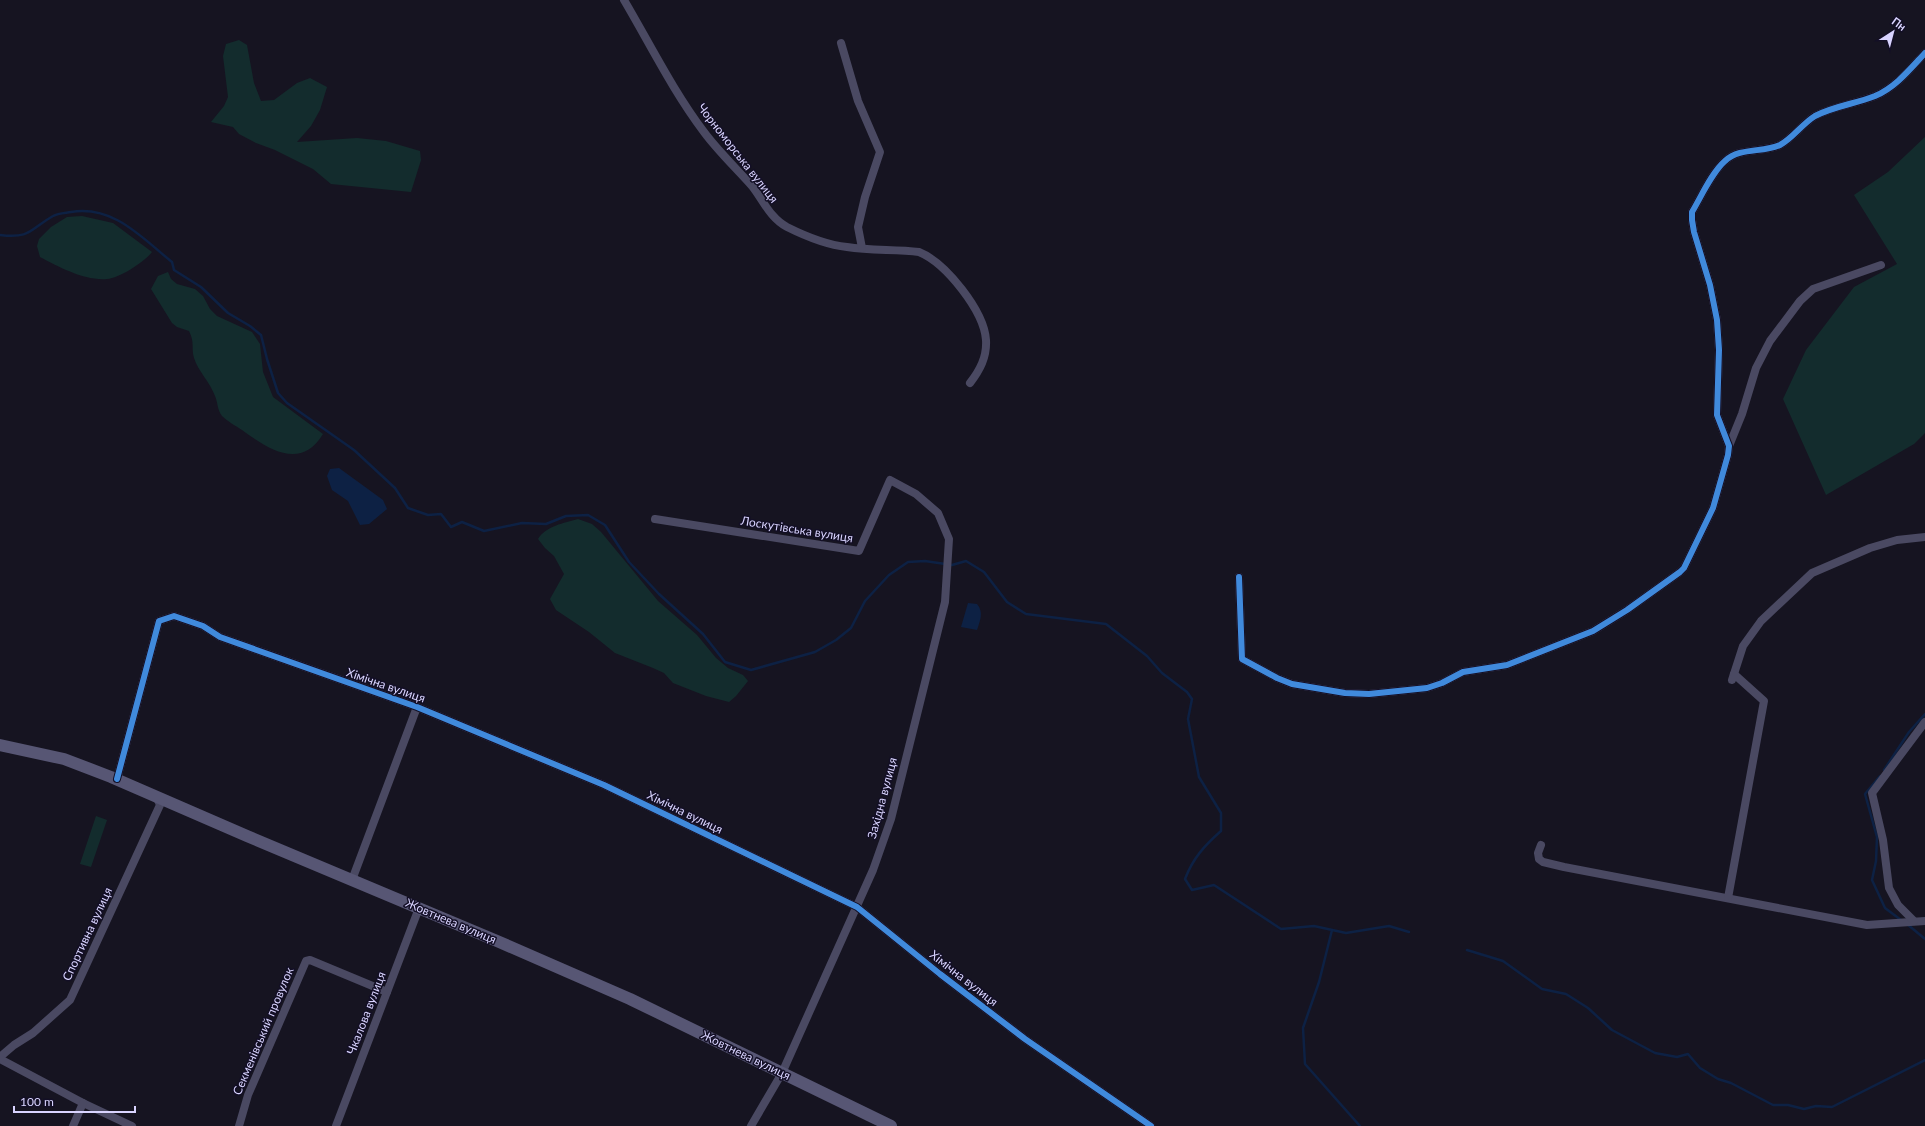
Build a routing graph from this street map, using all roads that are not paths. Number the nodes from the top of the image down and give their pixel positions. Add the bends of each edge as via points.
1 (624, 0) edge
2 (841, 43) dead end
3 (1925, 53) edge
4 (862, 248) junction
5 (1881, 265) dead end
6 (970, 383) dead end
7 (1729, 446) junction
8 (890, 480) joint
9 (655, 519) dead end
10 (1925, 537) edge
11 (1239, 577) dead end
12 (417, 708) junction
13 (1925, 722) edge
14 (0, 745) edge
15 (117, 779) junction
16 (156, 796) junction
17 (1541, 845) dead end
18 (352, 880) junction
19 (1728, 898) junction
20 (858, 907) junction
21 (419, 908) junction
22 (1911, 921) junction
23 (1925, 921) edge
24 (387, 992) junction
25 (0, 1058) edge
26 (782, 1073) junction
27 (83, 1103) junction
28 (73, 1126) edge
29 (132, 1126) edge
30 (239, 1126) edge
31 (336, 1126) edge
32 (751, 1126) edge
33 (891, 1126) edge
34 (1151, 1126) edge

1 - 4 street, Чорноморська вулиця via 704,133 759,194 774,218 788,228 829,243
2 - 4 street via 858,101 880,152 858,226
3 - 7 street via 1893,85 1875,96 1816,115 1804,122 1782,144 1773,148 1735,154 1725,161 1692,212 1694,232 1710,285 1717,320 1717,415
4 - 6 street, Чорноморська вулиця via 919,252 948,272 974,309 986,339 986,355
5 - 7 street via 1813,289 1800,301 1770,341 1756,368
7 - 11 street via 1713,508 1684,568 1668,582 1593,631 1507,665 1463,672 1427,688 1369,694 1345,693 1292,684 1245,662 1242,659
8 - 9 street, Лоскутівська вулиця via 859,551
8 - 20 street, Західна вулиця via 916,494 938,513 949,539 945,602 890,819
10 - 19 street via 1897,540 1870,548 1812,573 1761,621 1743,646 1733,677 1764,701
12 - 15 street, Хімічна вулиця via 227,639 203,626 174,616 159,621
12 - 18 street
12 - 20 street, Хімічна вулиця via 604,784
13 - 22 street via 1872,793 1883,840 1889,888
14 - 15 main road, Жовтнева вулиця via 64,760
15 - 16 main road, Жовтнева вулиця
16 - 18 main road, Жовтнева вулиця
16 - 25 street, Спортивна вулиця via 160,805 70,1000
17 - 19 street via 1538,853 1539,859 1543,862
18 - 21 main road, Жовтнева вулиця
19 - 22 street via 1867,925
20 - 26 street, Західна вулиця
20 - 34 street, Хімічна вулиця via 1025,1039
21 - 24 street, Чкалова вулиця
21 - 26 main road, Жовтнева вулиця via 580,976
22 - 23 street
24 - 30 street, Секменівський провулок via 310,960 306,962 248,1095
24 - 31 street, Чкалова вулиця
25 - 27 street
26 - 32 street, Західна вулиця
26 - 33 main road, Жовтнева вулиця
27 - 28 street
27 - 29 street

